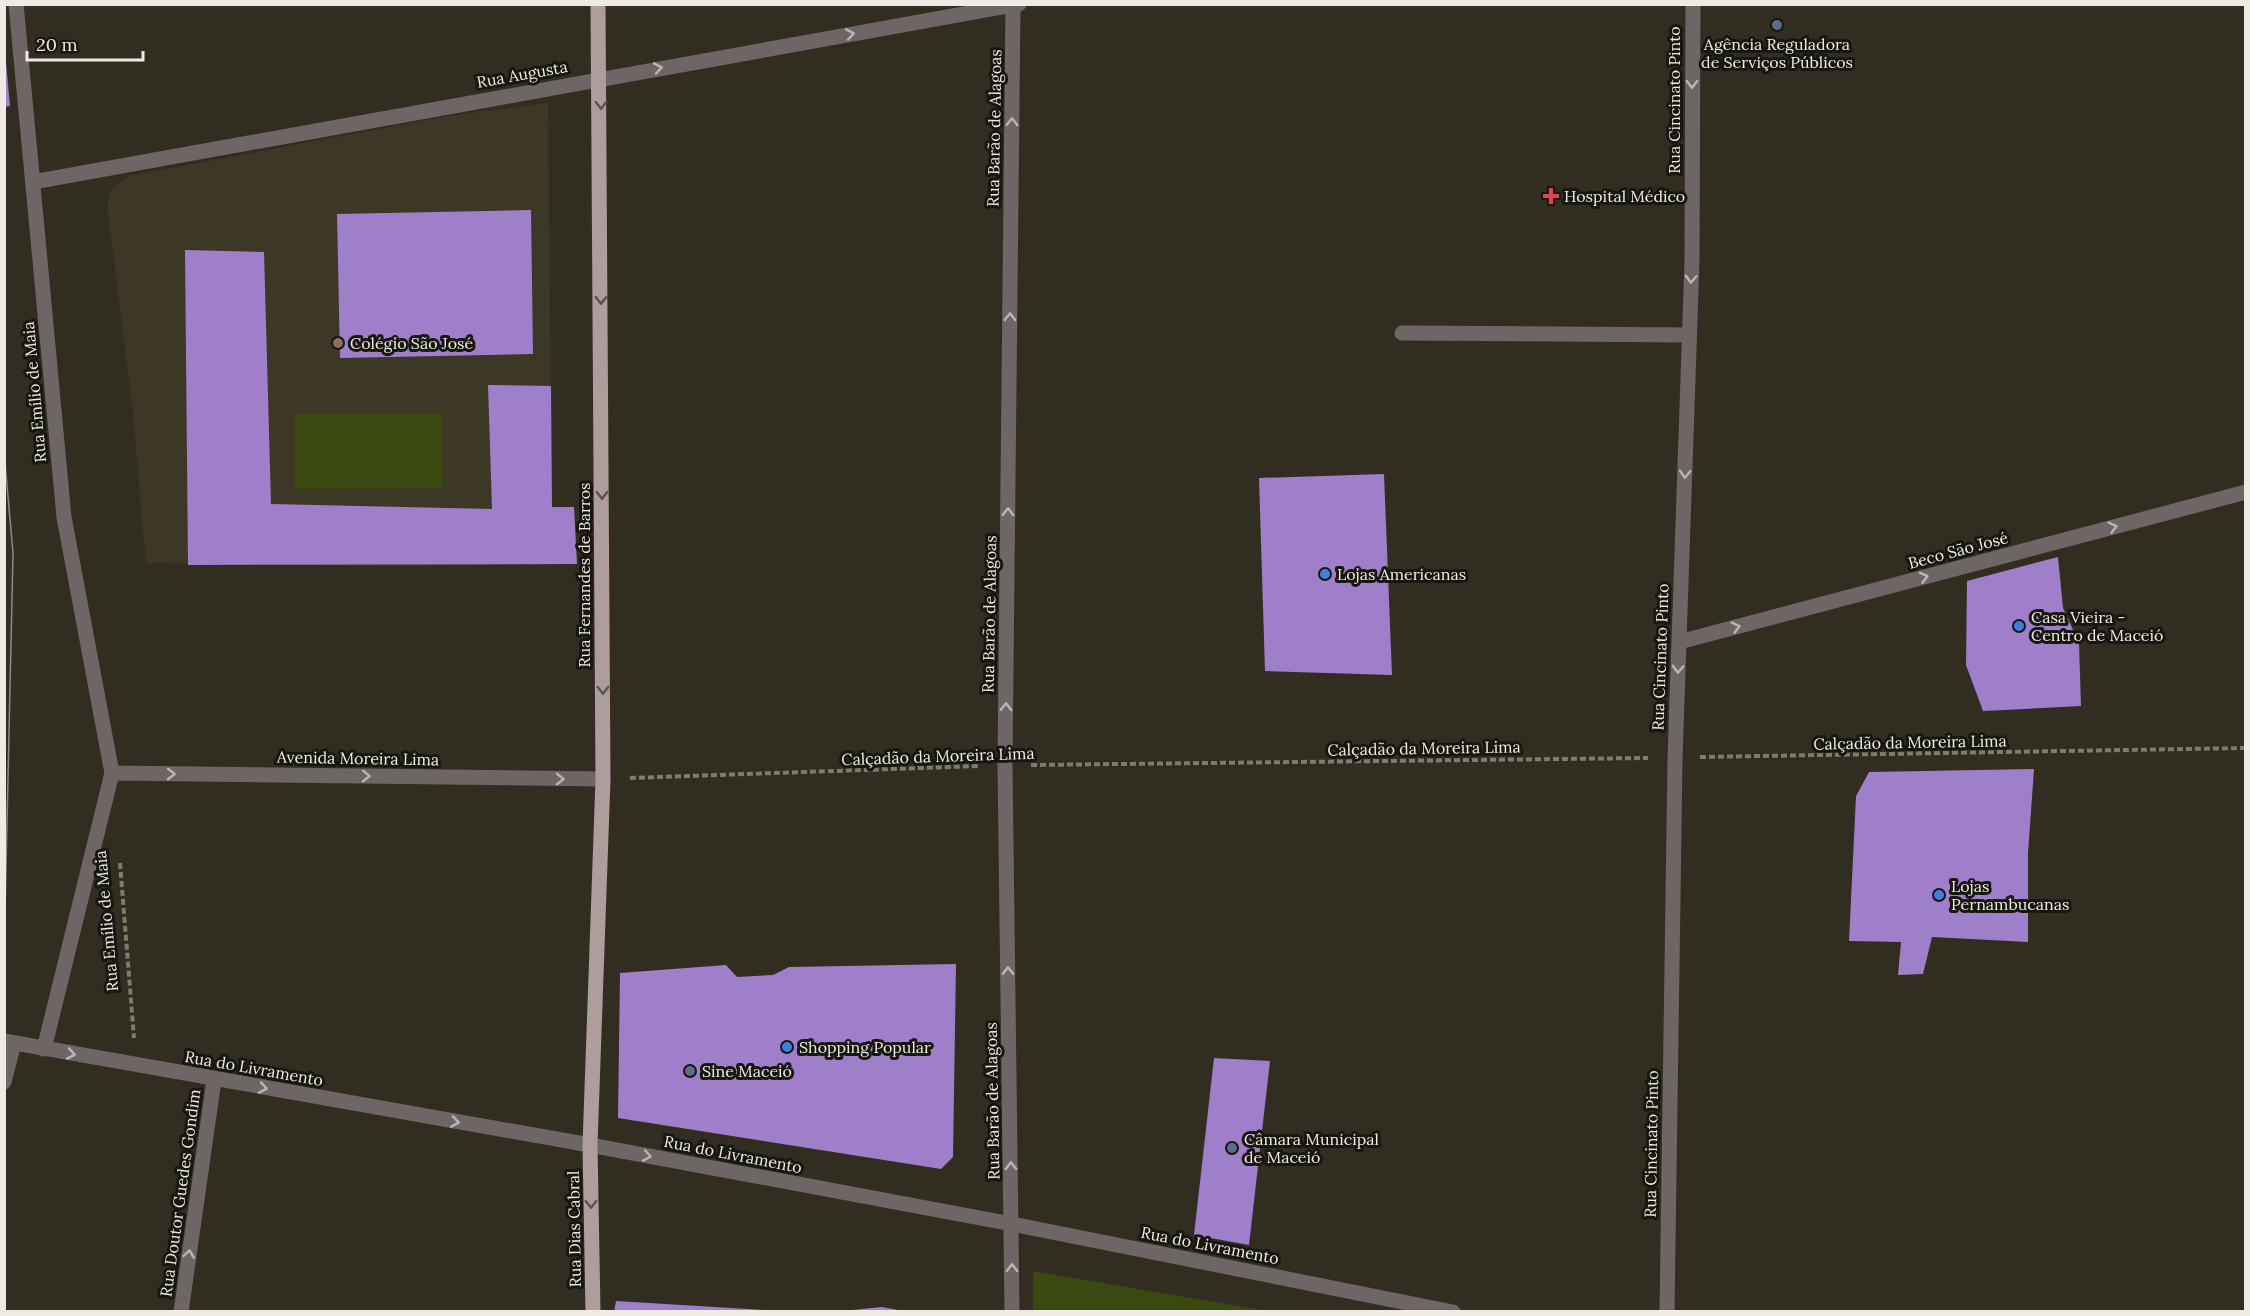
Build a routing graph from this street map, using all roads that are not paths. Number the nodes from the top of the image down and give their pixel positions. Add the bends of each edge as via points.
1 (16, 4) edge
2 (598, 4) edge
3 (1692, 4) edge
4 (1015, 5) edge
5 (600, 78) junction
6 (33, 182) junction
7 (1402, 333) dead end
8 (1689, 335) junction
9 (2246, 492) edge
10 (1679, 642) junction
11 (112, 773) junction
12 (603, 779) junction
13 (8, 1039) edge
14 (44, 1049) junction
15 (214, 1080) junction
16 (4, 1082) edge
17 (590, 1145) junction
18 (1012, 1224) junction
19 (181, 1311) edge
20 (593, 1311) edge
21 (1012, 1311) edge
22 (1453, 1311) edge
23 (1666, 1311) edge

1 - 6 street, Rua Emílio de Maia
2 - 5 main road, Rua Fernandes de Barros
3 -> 8 street, Rua Cincinato Pinto
5 -> 4 street, Rua Augusta
18 -> 4 street, Rua Barão de Alagoas via 1005,765
5 - 6 street, Rua Augusta
5 -> 12 main road, Rua Fernandes de Barros
6 - 11 street, Rua Emílio de Maia via 64,517
7 - 8 street
8 -> 10 street, Rua Cincinato Pinto
10 -> 9 street, Beco São José
10 -> 23 street, Rua Cincinato Pinto
11 -> 12 street, Avenida Moreira Lima
11 - 14 street, Rua Emílio de Maia
12 - 17 main road, Rua Fernandes de Barros
13 - 14 street, Rua do Livramento
13 - 16 street
14 -> 15 street, Rua do Livramento
15 -> 17 street, Rua do Livramento
19 -> 15 street, Rua Doutor Guedes Gondim
17 -> 18 street, Rua do Livramento
17 -> 20 main road, Rua Dias Cabral
21 -> 18 street, Rua Barão de Alagoas
18 - 22 street, Rua do Livramento

